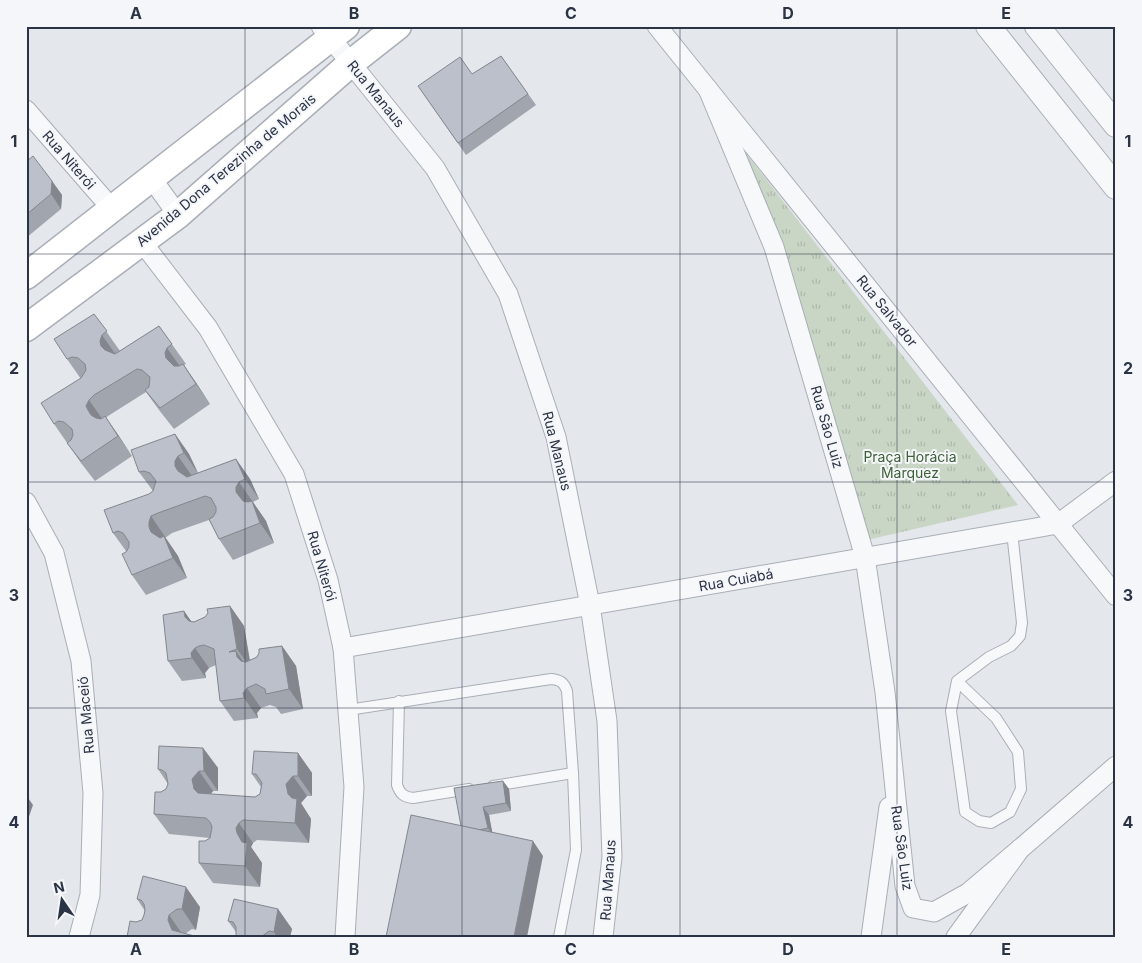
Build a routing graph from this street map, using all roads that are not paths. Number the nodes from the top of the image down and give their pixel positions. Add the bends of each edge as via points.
1 (398, 26) edge
2 (657, 26) edge
3 (988, 26) edge
4 (1038, 26) edge
5 (333, 30) edge
6 (351, 63) junction
7 (708, 89) junction
8 (26, 110) edge
9 (1116, 125) edge
10 (152, 179) junction
11 (1116, 187) edge
12 (113, 210) junction
13 (178, 215) junction
14 (142, 242) junction
15 (26, 276) edge
16 (26, 328) edge
17 (1116, 481) edge
18 (26, 502) edge
19 (1058, 524) junction
20 (1012, 532) junction
21 (865, 557) junction
22 (1116, 596) edge
23 (590, 605) junction
24 (343, 648) junction
25 (957, 681) junction
26 (400, 701) junction
27 (348, 710) junction
28 (1116, 766) edge
29 (573, 773) junction
30 (893, 779) junction
31 (1020, 849) junction
32 (79, 937) edge
33 (345, 937) edge
34 (559, 937) edge
35 (603, 937) edge
36 (871, 937) edge
37 (956, 937) edge

1 - 6 main road, Avenida Dona Terezinha de Morais
2 - 7 street, Rua Salvador
3 - 11 street
4 - 9 street
5 - 6 street, Rua Manaus
5 - 10 main road
6 - 13 main road, Avenida Dona Terezinha de Morais
6 - 23 street, Rua Manaus via 436,168 508,294 556,437
7 - 19 street, Rua Salvador
7 - 21 street, Rua São Luiz via 774,247
8 - 12 street, Rua Niterói
10 - 12 main road
10 - 13 street
12 - 15 main road
13 - 14 main road, Avenida Dona Terezinha de Morais
14 - 16 main road, Avenida Dona Terezinha de Morais
14 - 24 street, Rua Niterói via 208,328 294,474 328,580
17 - 19 street, Rua Cuiabá
18 - 32 street, Rua Maceió via 54,553 81,661 93,793 90,895
19 - 20 street, Rua Cuiabá
19 - 22 street, Rua Salvador
20 - 21 street, Rua Cuiabá
20 - 25 lane via 1022,623 1020,636 1011,646
21 - 23 street, Rua Cuiabá
21 - 30 street, Rua São Luiz via 885,692
23 - 24 street, Rua Cuiabá
23 - 35 street, Rua Manaus via 607,721 612,847
24 - 27 street, Rua Niterói
25 - 25 lane via 951,711 965,812 978,822 991,823 1010,812 1021,789 1018,752 996,718
26 - 27 lane
26 - 29 lane via 558,680 567,691
26 - 29 lane via 397,785 406,797
27 - 33 street, Rua Niterói via 354,787
28 - 31 street, Rua São Luiz
29 - 34 lane via 576,850
30 - 31 street, Rua São Luiz via 905,886 913,908 934,912 968,893
30 - 36 street, Rua São Luiz
31 - 37 street, Rua São Luiz

